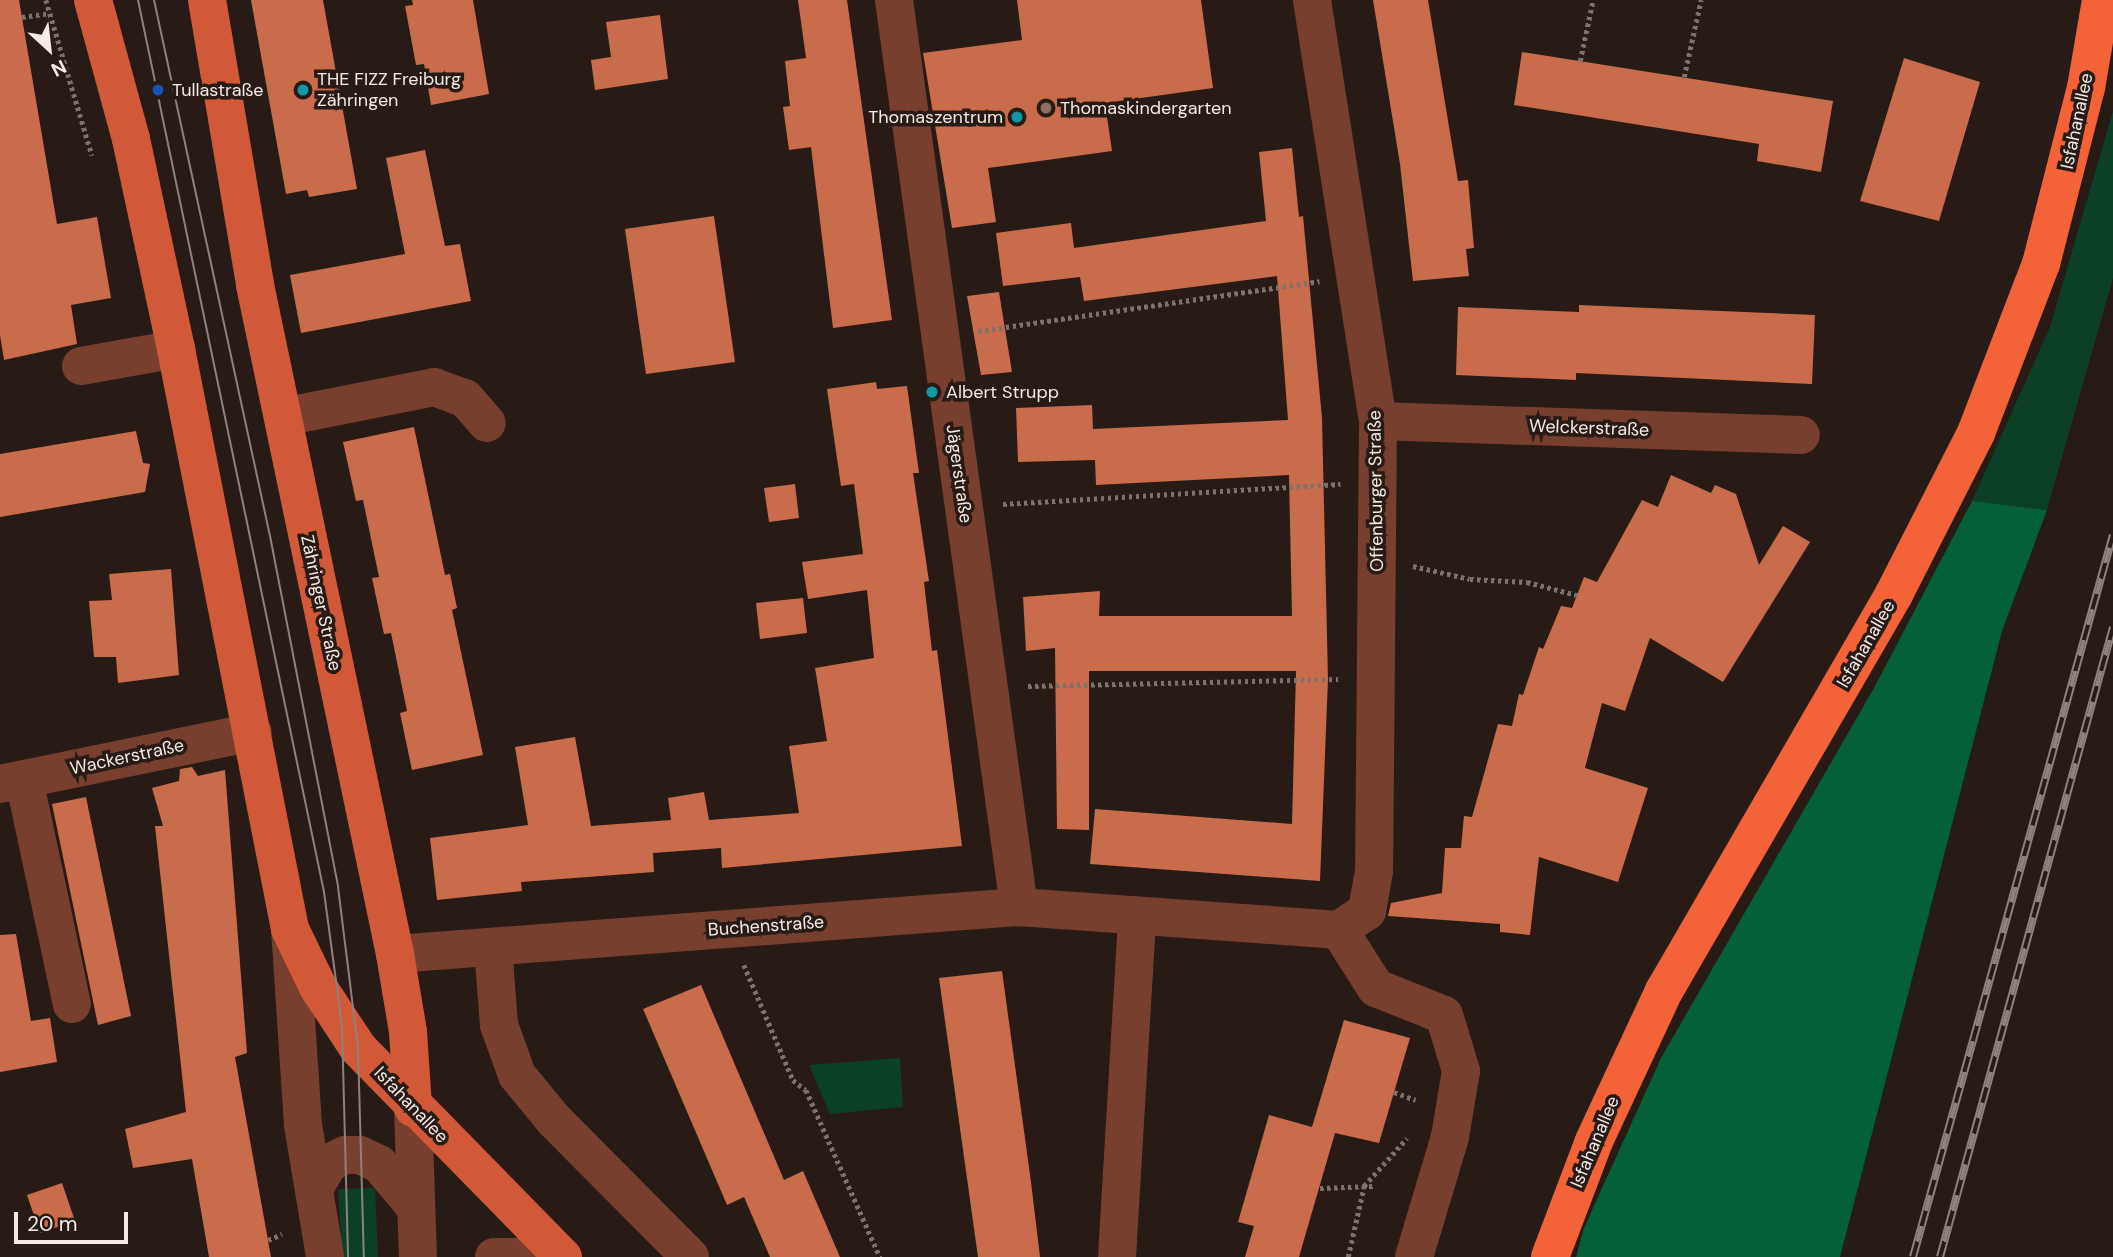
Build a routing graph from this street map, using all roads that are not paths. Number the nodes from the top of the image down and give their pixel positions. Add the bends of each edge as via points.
1 (93, 0) edge
2 (207, 0) edge
3 (894, 0) edge
4 (1312, 0) edge
5 (2101, 0) edge
6 (176, 349) junction
7 (81, 366) dead end
8 (282, 417) junction
9 (1378, 421) junction
10 (487, 423) dead end
11 (1801, 435) dead end
12 (253, 732) junction
13 (12, 782) edge
14 (1019, 907) junction
15 (1137, 919) junction
16 (290, 929) junction
17 (1339, 930) junction
18 (494, 947) junction
19 (394, 954) junction
20 (72, 1004) dead end
21 (413, 1108) junction
22 (314, 1189) junction
23 (416, 1208) junction
24 (325, 1257) edge
25 (418, 1257) edge
26 (494, 1257) edge
27 (563, 1257) edge
28 (690, 1257) edge
29 (1117, 1257) edge
30 (1415, 1257) edge
31 (1550, 1257) edge

1 - 6 main road via 131,139
2 - 8 main road, Zähringer Straße
3 - 14 street, Jägerstraße
4 - 9 street, Offenburger Straße
5 - 31 highway, Isfahanallee via 2086,88 2041,264 1976,433 1894,594 1664,991 1594,1141
6 - 7 street
6 - 12 main road
8 - 10 street via 434,387 465,398
8 - 19 main road, Zähringer Straße
9 - 11 street, Welckerstraße
9 - 17 street, Offenburger Straße via 1374,871 1367,911
12 - 13 street, Wackerstraße
12 - 16 main road
13 - 20 street
14 - 15 street, Buchenstraße
14 - 18 street, Buchenstraße
15 - 17 street, Buchenstraße
15 - 29 street
16 - 21 main road, Isfahanallee via 342,1026
16 - 22 street via 303,1125
17 - 30 street via 1376,988 1444,1015 1461,1071 1450,1137
18 - 19 street, Buchenstraße
18 - 28 street via 499,1025 517,1075 554,1120
19 - 21 main road, Zähringer Straße via 408,1032
21 - 23 street, Zähringer Straße
21 - 27 main road, Isfahanallee
22 - 23 street via 329,1163 345,1155 360,1155 379,1164
22 - 24 street
23 - 25 street, Zähringer Straße
26 - 27 street

